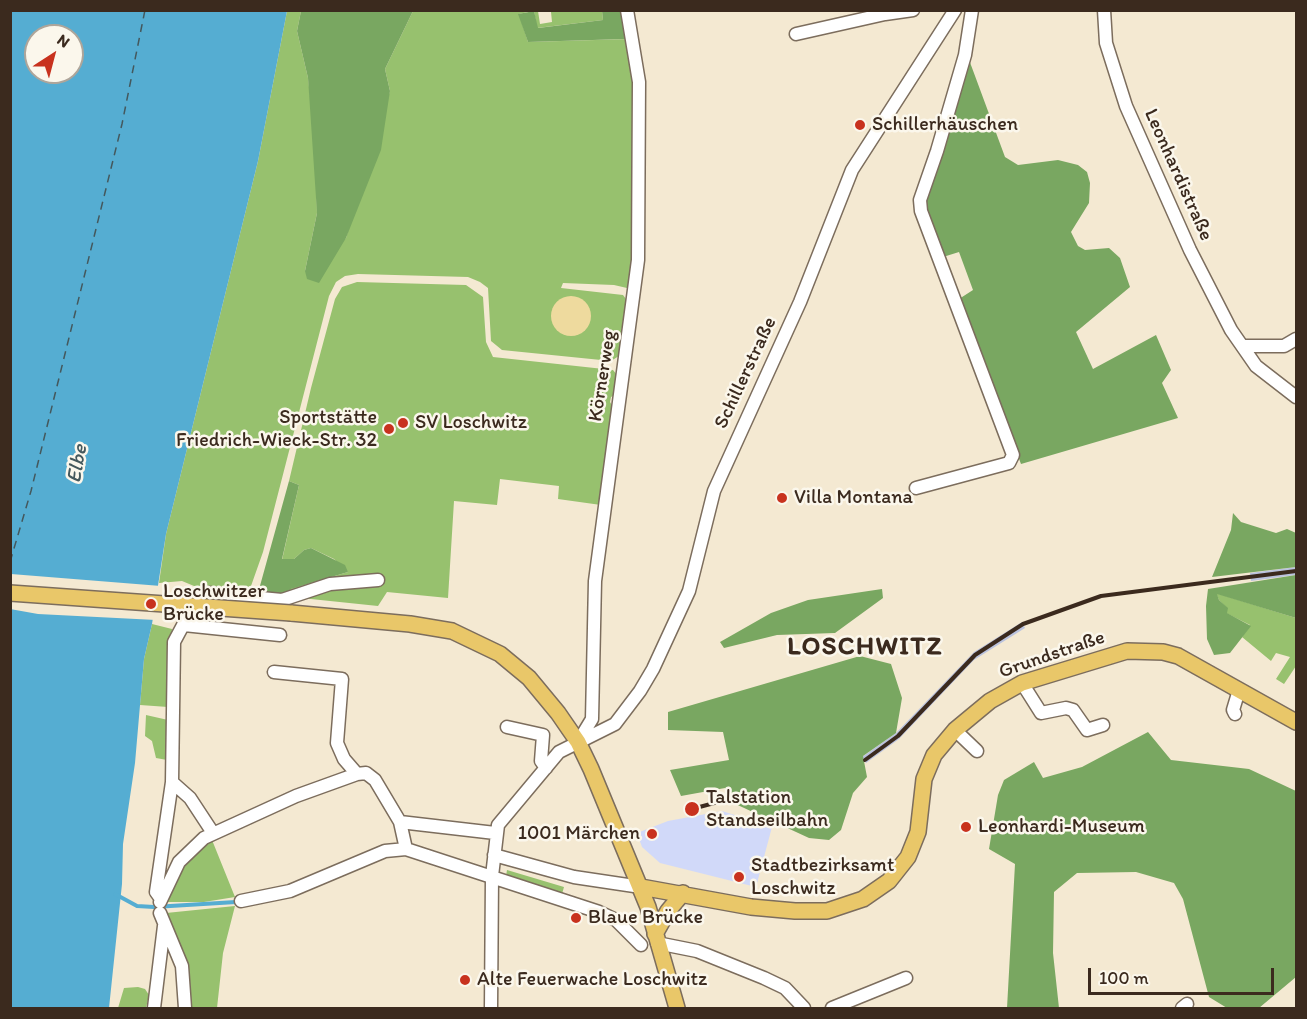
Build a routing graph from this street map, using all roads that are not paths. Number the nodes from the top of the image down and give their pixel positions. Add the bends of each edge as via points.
1 (627, 10) edge
2 (913, 10) edge
3 (972, 10) edge
4 (1104, 10) edge
5 (953, 11) edge
6 (796, 34) dead end
7 (1296, 339) edge
8 (1243, 346) junction
9 (1296, 397) edge
10 (916, 488) dead end
11 (378, 580) dead end
12 (254, 588) dead end
13 (10, 592) edge
14 (244, 597) junction
15 (184, 625) junction
16 (280, 635) dead end
17 (274, 672) dead end
18 (1022, 683) junction
19 (1239, 690) junction
20 (1235, 714) dead end
21 (1296, 722) edge
22 (1103, 725) dead end
23 (507, 727) dead end
24 (955, 730) junction
25 (578, 742) junction
26 (978, 751) dead end
27 (546, 768) junction
28 (357, 774) junction
29 (172, 783) junction
30 (400, 822) junction
31 (495, 832) junction
32 (213, 833) junction
33 (406, 849) junction
34 (494, 855) junction
35 (492, 876) junction
36 (641, 887) junction
37 (683, 892) junction
38 (241, 901) dead end
39 (161, 909) junction
40 (656, 939) junction
41 (641, 945) dead end
42 (906, 978) dead end
43 (154, 1008) edge
44 (184, 1008) edge
45 (491, 1008) edge
46 (677, 1008) edge
47 (804, 1008) edge
48 (832, 1008) edge

1 - 25 street, Körnerweg via 639,82 638,260 596,572 592,718
2 - 6 street
3 - 10 street via 965,55 920,200 921,211 1013,455 1010,463
4 - 8 street, Leonhardistraße via 1106,43 1126,106 1190,250
5 - 25 street, Schillerstraße via 852,170 800,302 714,491 689,591 653,669 611,728
7 - 8 street via 1284,346
8 - 9 street, Leonhardistraße via 1256,366
11 - 14 street via 330,584 282,600
12 - 14 street
13 - 25 main road, bridge via 429,626 477,641 500,654 529,678
14 - 15 street via 201,595
15 - 16 street
15 - 29 street via 174,642
17 - 28 street via 342,679 337,743
18 - 19 main road, Grundstraße via 1142,650 1178,656
18 - 22 street via 1041,713 1066,708 1087,730
18 - 24 main road, Grundstraße via 990,701
19 - 20 street
19 - 21 main road, Grundstraße
23 - 27 street via 543,735 542,761
24 - 26 street
24 - 37 main road, Grundstraße via 934,755 924,779 918,832 908,857 889,881 863,899 840,908 802,911 751,907
25 - 27 street, Schillerstraße via 559,752
25 - 36 main road
27 - 31 street, Schillerstraße
28 - 30 street via 366,773 375,780
28 - 32 street
29 - 32 street via 190,798
29 - 39 street via 156,892
30 - 31 street
30 - 33 street
31 - 34 street
32 - 39 street via 179,862
33 - 35 street
33 - 38 street via 385,851 290,891
34 - 35 street
34 - 36 street via 574,878
35 - 41 street via 599,912 616,920
35 - 45 street
36 - 37 main road, Grundstraße
36 - 40 main road
37 - 40 main road via 668,911
39 - 43 street
39 - 44 street via 182,966
40 - 46 main road
40 - 47 street via 697,951 784,987
42 - 48 street

